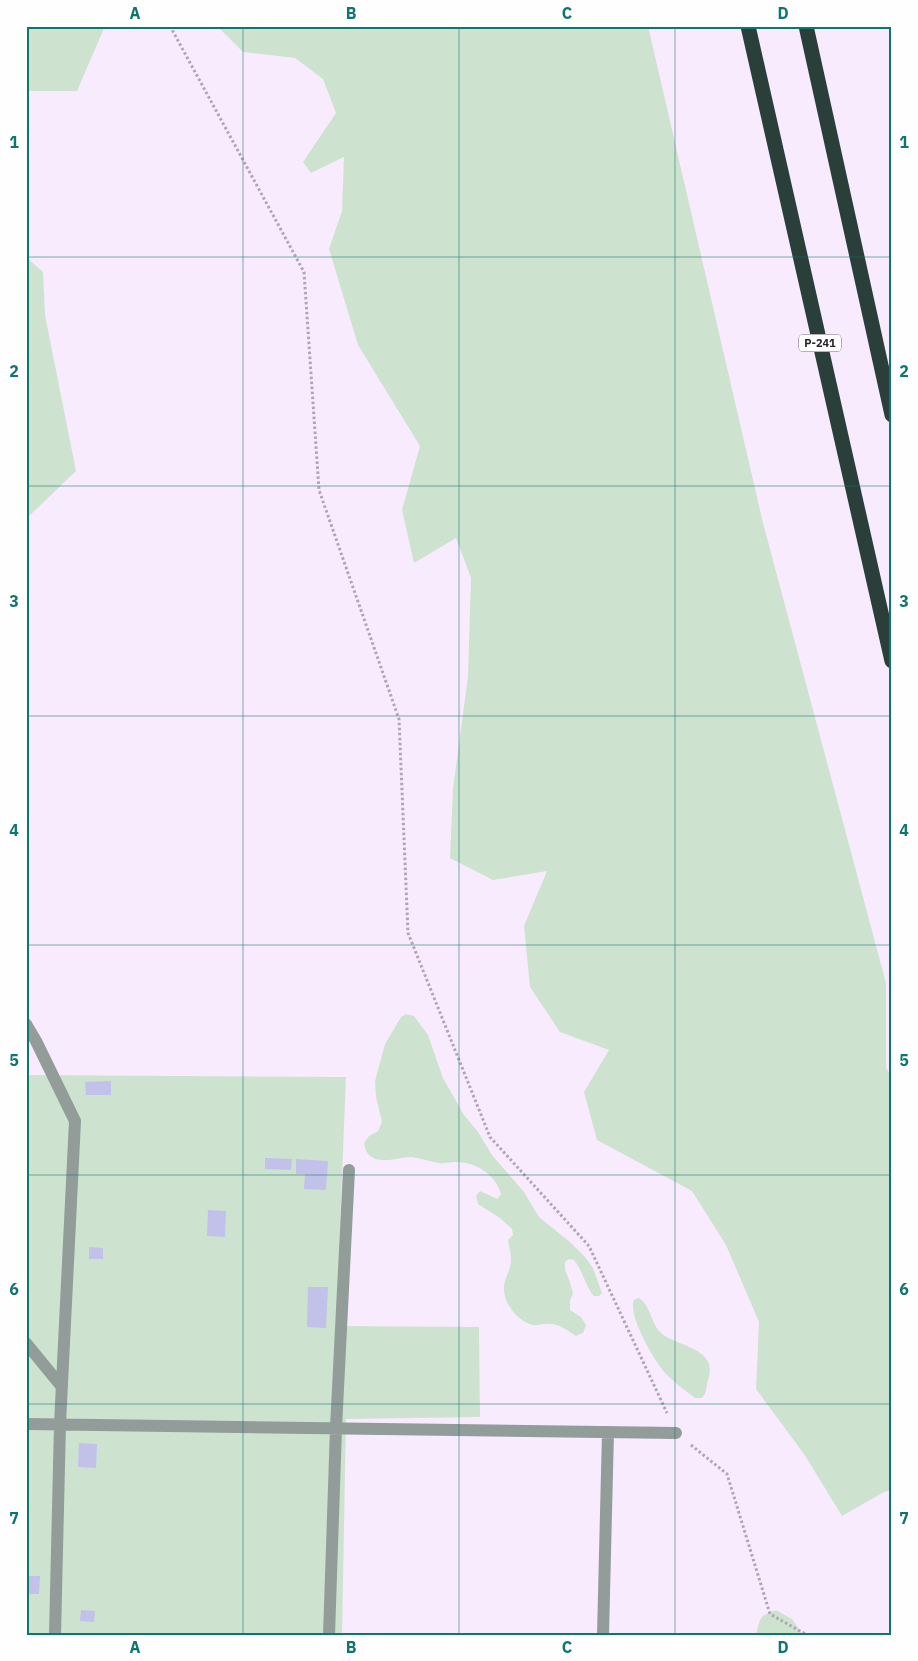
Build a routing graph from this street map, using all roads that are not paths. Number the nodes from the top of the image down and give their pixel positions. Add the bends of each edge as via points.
1 (748, 26) edge
2 (806, 26) edge
3 (892, 415) edge
4 (892, 661) edge
5 (26, 1024) edge
6 (349, 1170) dead end
7 (26, 1343) edge
8 (62, 1387) junction
9 (26, 1424) edge
10 (60, 1424) junction
11 (336, 1428) junction
12 (608, 1432) junction
13 (676, 1433) road end
14 (56, 1635) edge
15 (329, 1635) edge
16 (603, 1635) edge

1 - 4 highway, Р-241
2 - 3 highway
5 - 8 lane via 75,1121
6 - 11 lane
7 - 8 lane
8 - 10 lane
9 - 10 lane
10 - 11 lane
10 - 14 lane
11 - 12 lane
11 - 15 lane
12 - 13 lane
12 - 16 lane

